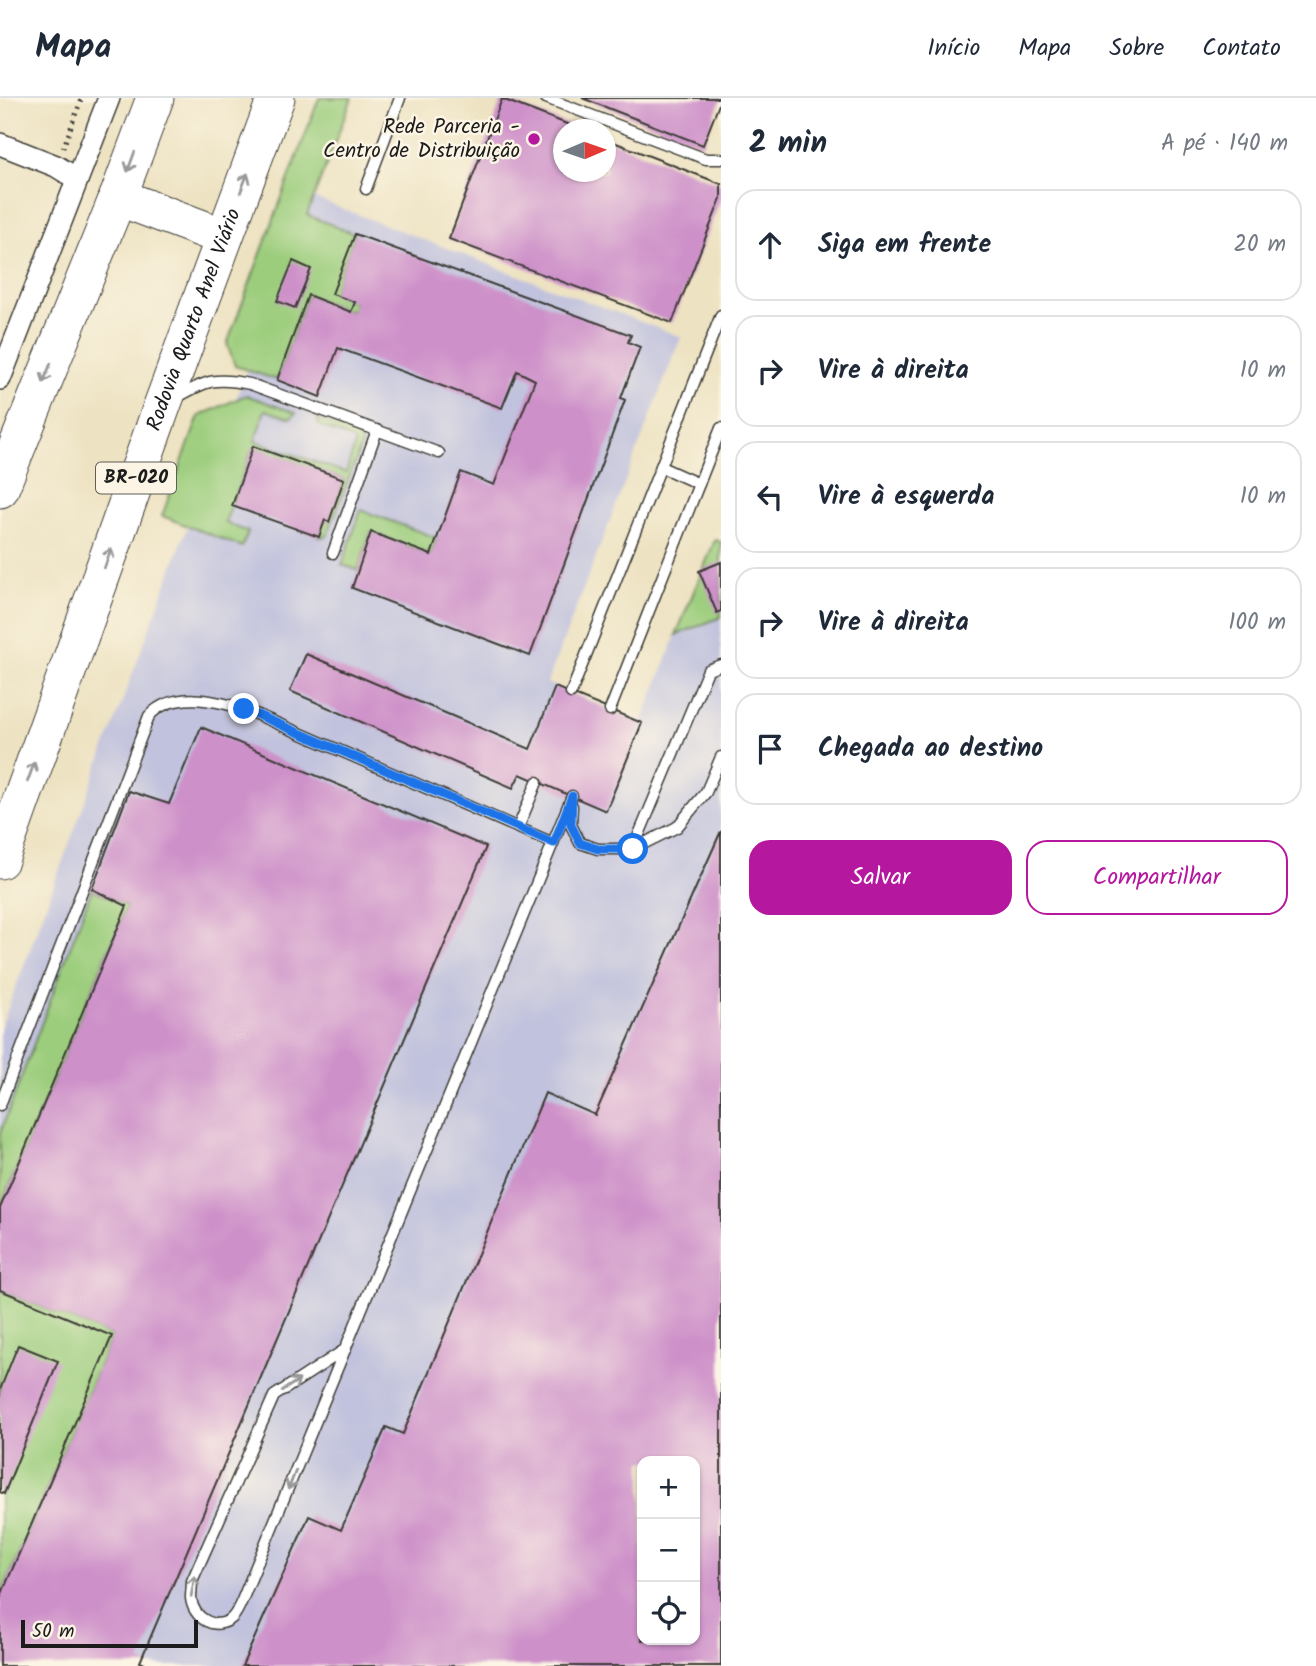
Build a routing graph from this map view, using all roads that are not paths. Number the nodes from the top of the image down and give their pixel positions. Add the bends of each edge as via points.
1 (109, 98) edge
2 (155, 98) edge
3 (276, 98) edge
4 (400, 98) edge
5 (546, 98) edge
6 (0, 144) edge
7 (721, 159) edge
8 (77, 179) junction
9 (366, 189) dead end
10 (118, 197) junction
11 (224, 236) junction
12 (721, 315) edge
13 (0, 379) edge
14 (162, 406) junction
15 (721, 428) edge
16 (377, 430) junction
17 (439, 453) dead end
18 (661, 467) junction
19 (699, 484) junction
20 (0, 489) edge
21 (332, 553) dead end
22 (721, 665) edge
23 (571, 693) dead end
24 (610, 710) dead end
25 (721, 757) edge
26 (537, 782) dead end
27 (518, 828) junction
28 (554, 843) junction
29 (633, 849) junction
30 (0, 860) edge
31 (0, 1105) edge
32 (346, 1349) junction

1 - 8 street
2 -> 10 highway
11 -> 3 highway, Rodovia Quarto Anel Viário / BR-020
4 - 9 lane
5 - 7 lane via 706,159
6 - 8 street
8 - 13 street
10 - 11 highway
10 -> 20 highway
11 - 14 highway, Rodovia Quarto Anel Viário / BR-020
12 - 18 lane
14 - 16 lane via 201,383 224,379
30 -> 14 highway, Rodovia Quarto Anel Viário / BR-020
15 - 19 lane
16 - 17 lane
16 - 21 lane
18 - 19 lane
18 - 23 lane
19 - 24 lane
22 - 29 lane via 708,670
25 - 29 lane via 706,792 677,827
26 - 27 lane
27 - 28 lane
27 - 31 lane via 244,709 213,700 187,699 157,707 149,716
28 - 29 lane via 572,796 571,825 580,843 598,849
28 - 32 lane
32 -> 32 lane via 235,1616 223,1624 207,1623 196,1613 192,1581 274,1396

